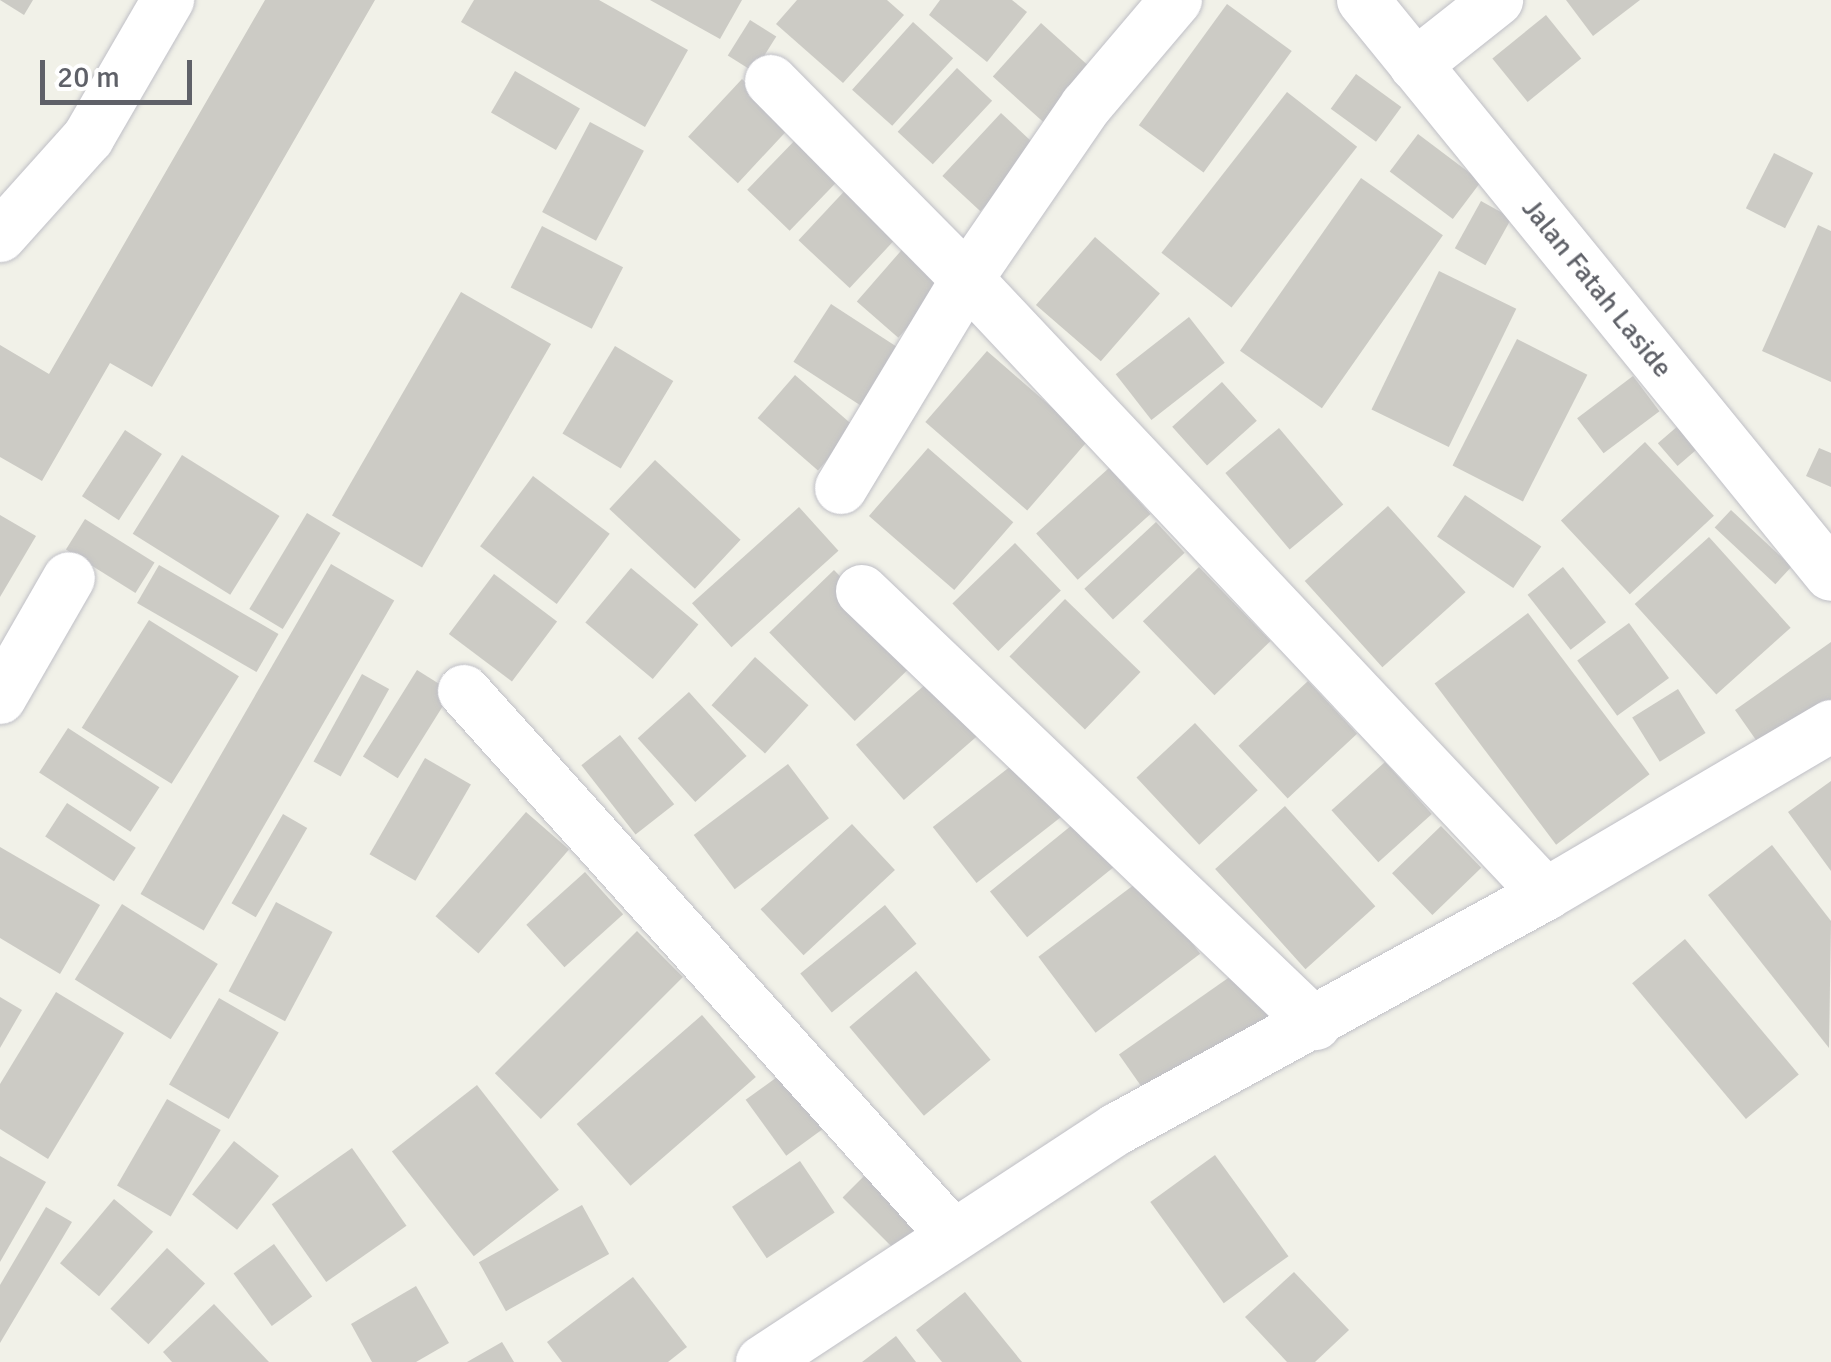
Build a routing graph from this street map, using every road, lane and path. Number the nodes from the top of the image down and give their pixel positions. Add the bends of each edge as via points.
1 (168, 0) edge
2 (1176, 0) edge
3 (1363, 0) edge
4 (1497, 0) edge
5 (1415, 65) junction
6 (771, 81) dead end
7 (0, 236) edge
8 (967, 278) junction
9 (841, 488) dead end
10 (1831, 575) edge
11 (69, 578) dead end
12 (862, 591) dead end
13 (464, 691) dead end
14 (0, 698) edge
15 (1831, 726) edge
16 (1546, 894) junction
17 (1314, 1024) junction
18 (950, 1233) junction
19 (762, 1362) edge

1 - 7 street via 88,138
2 - 8 street via 1086,106
3 - 5 street, Jalan Fatah Laside
4 - 5 street
5 - 10 street, Jalan Fatah Laside
6 - 8 street
8 - 9 street
8 - 16 street
11 - 14 street
12 - 17 street
13 - 18 street
15 - 16 street
16 - 17 street
17 - 18 street via 1117,1129
18 - 19 street

